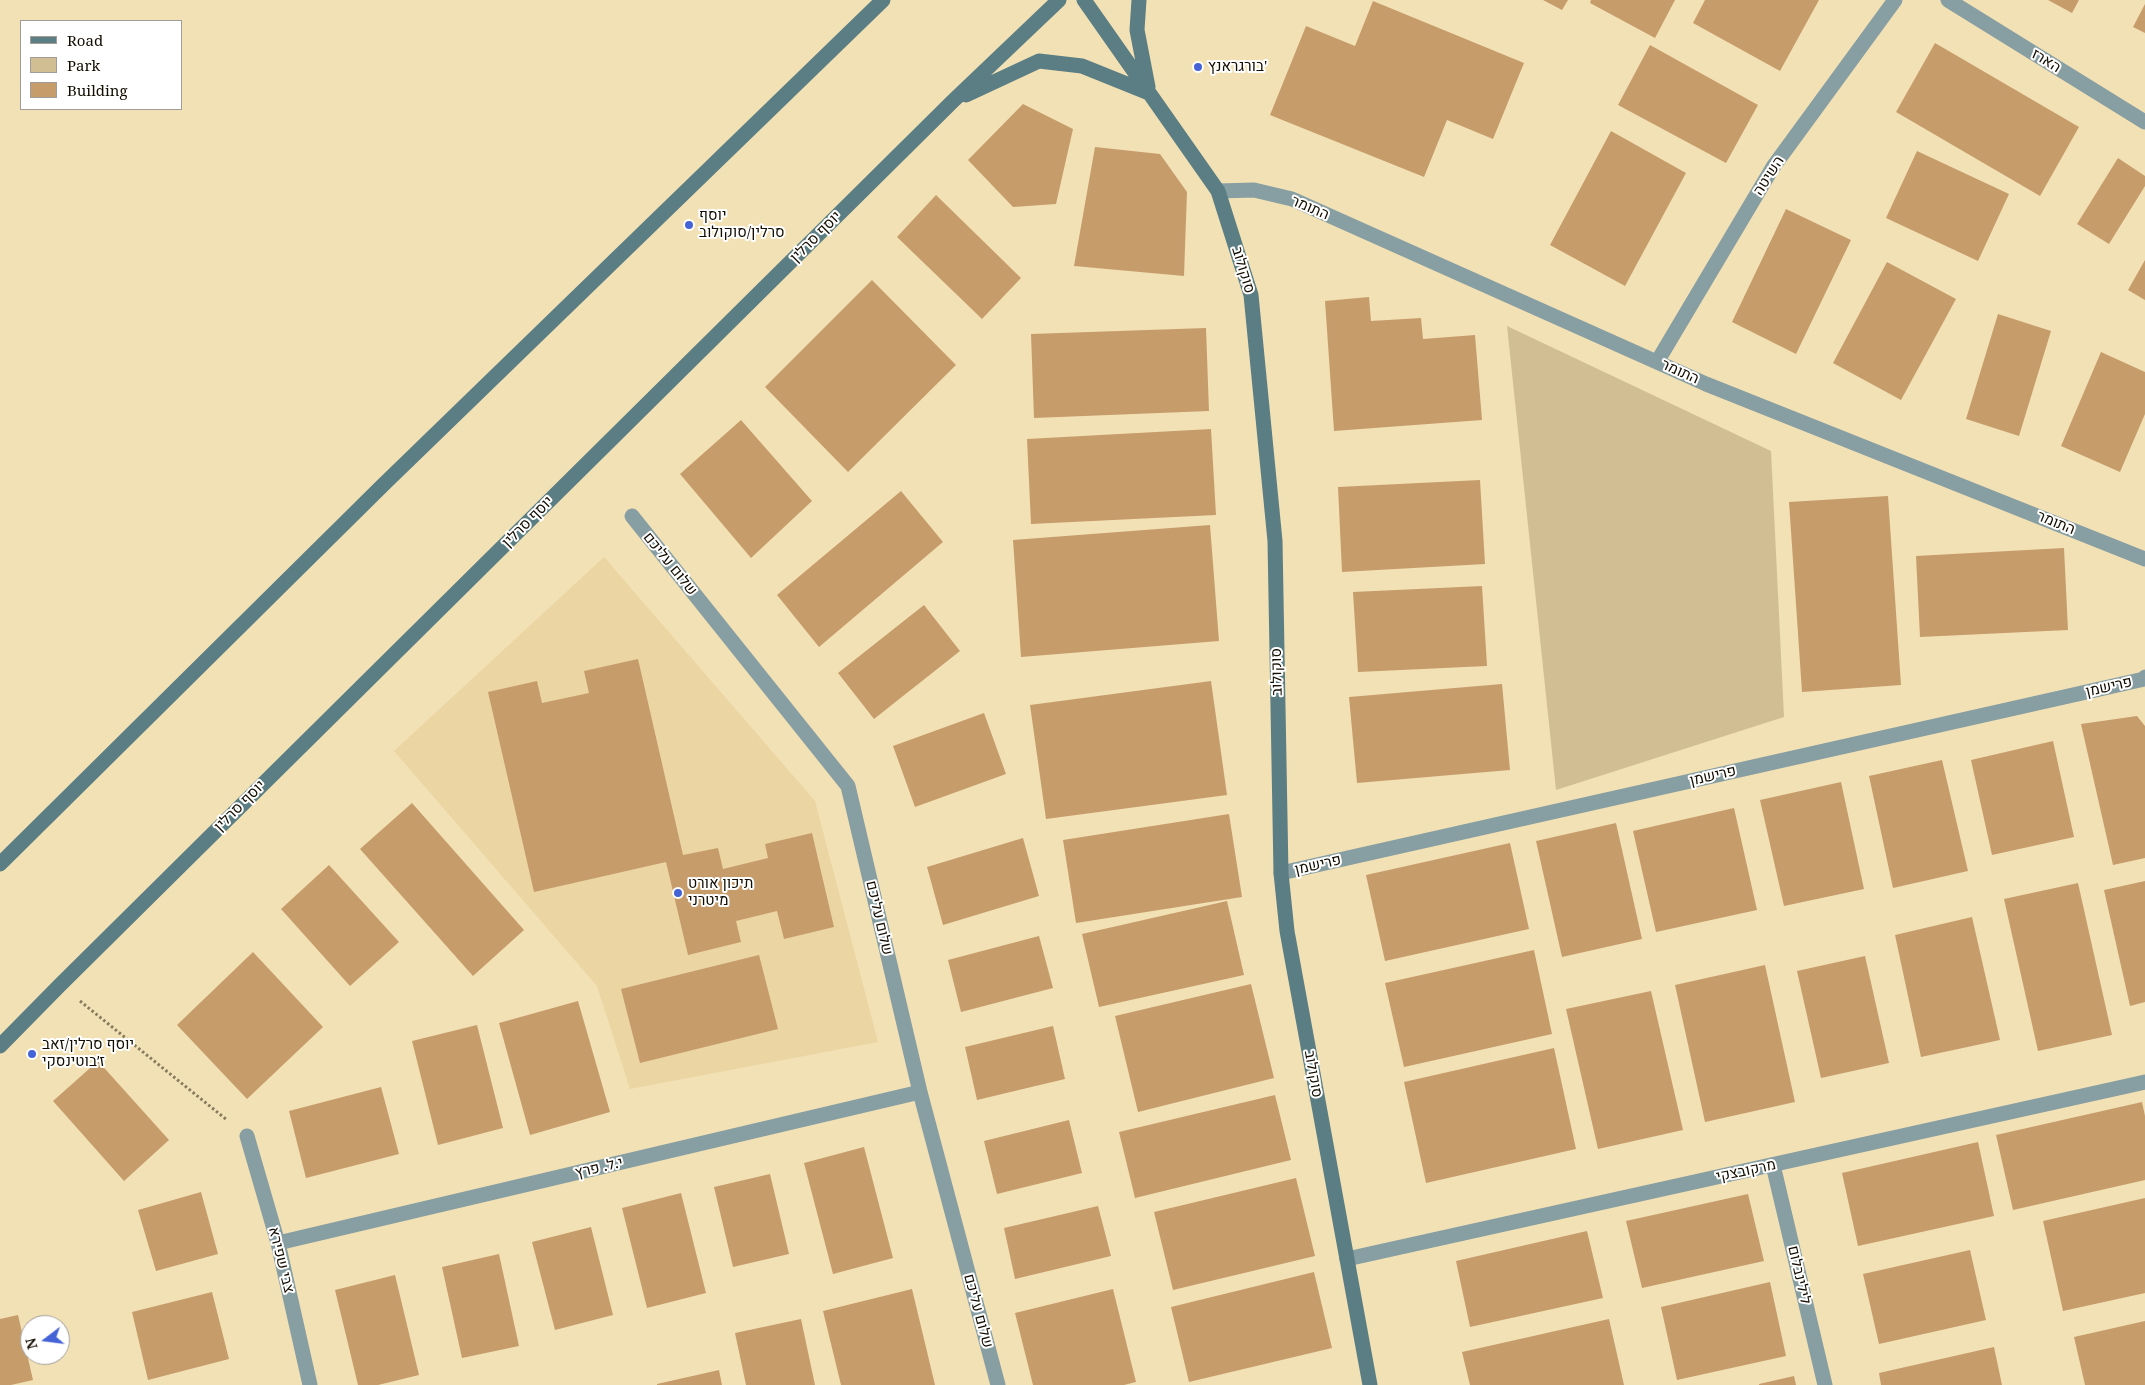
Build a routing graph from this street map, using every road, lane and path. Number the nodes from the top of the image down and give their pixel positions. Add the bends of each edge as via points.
1 (883, 0) edge
2 (1059, 0) edge
3 (1084, 0) edge
4 (1139, 0) edge
5 (1895, 0) edge
6 (1948, 0) edge
7 (1149, 93) junction
8 (953, 101) junction
9 (2145, 122) edge
10 (1218, 190) junction
11 (1657, 362) junction
12 (632, 516) dead end
13 (2145, 559) edge
14 (2145, 677) edge
15 (0, 864) edge
16 (1281, 873) junction
17 (60, 984) junction
18 (0, 1046) edge
19 (2145, 1082) edge
20 (920, 1092) junction
21 (247, 1136) joint
22 (1773, 1165) junction
23 (278, 1243) junction
24 (1347, 1259) junction
25 (310, 1385) edge
26 (998, 1385) edge
27 (1370, 1385) edge
28 (1825, 1385) edge

1 - 15 main road via 382,486
2 - 8 main road, יוסף סרלין
3 - 7 main road, סוקולוב
4 - 7 main road via 1138,30
5 - 11 street, השיטה via 1773,167
6 - 9 street, הארז
7 - 8 main road via 1082,66 1039,60
7 - 10 main road, סוקולוב
8 - 17 main road, יוסף סרלין
10 - 11 street, התומר via 1254,190 1292,199
10 - 16 main road, סוקולוב via 1251,294 1275,542
11 - 13 street, התומר
12 - 20 street, שלום עליכם via 848,786
14 - 16 street, פרישמן
16 - 24 main road, סוקולוב via 1286,931
17 - 18 main road, יוסף סרלין
17 - 21 path
19 - 22 street, מרקובצקי
20 - 23 street, י.ל. פרץ
20 - 26 street, שלום עליכם
21 - 23 street, צבי שפירא
22 - 24 street, מרקובצקי
22 - 28 street, לילינבלום
23 - 25 street, צבי שפירא
24 - 27 main road, סוקולוב

